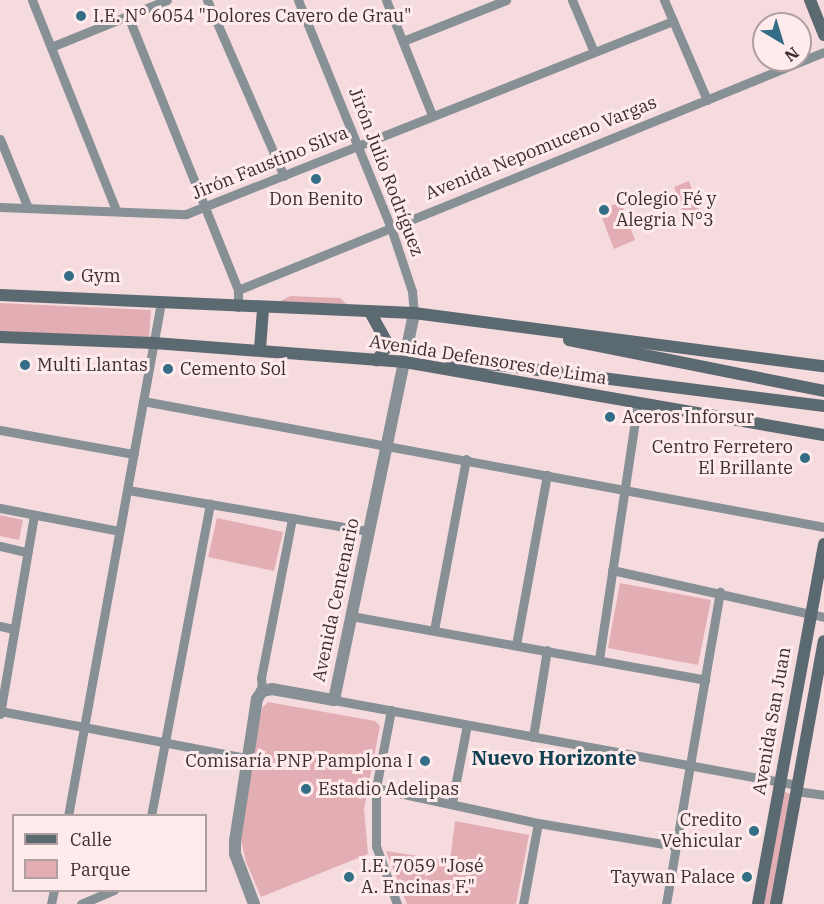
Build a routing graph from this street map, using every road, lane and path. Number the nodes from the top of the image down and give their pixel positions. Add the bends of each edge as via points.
1 (32, 0) edge
2 (167, 0) edge
3 (207, 0) edge
4 (298, 0) edge
5 (386, 0) edge
6 (506, 0) edge
7 (572, 0) edge
8 (664, 0) edge
9 (810, 0) edge
10 (482, 4) edge
11 (128, 16) junction
12 (673, 21) junction
13 (824, 35) edge
14 (403, 41) junction
15 (51, 47) junction
16 (594, 52) junction
17 (824, 52) edge
18 (707, 100) junction
19 (432, 116) junction
20 (0, 139) edge
21 (358, 146) junction
22 (284, 176) junction
23 (0, 207) edge
24 (206, 207) junction
25 (28, 208) junction
26 (116, 210) junction
27 (390, 225) junction
28 (238, 290) junction
29 (0, 295) edge
30 (161, 302) junction
31 (238, 307) junction
32 (263, 309) junction
33 (370, 312) junction
34 (414, 313) junction
35 (460, 319) junction
36 (0, 337) edge
37 (154, 343) junction
38 (260, 350) junction
39 (377, 360) junction
40 (405, 362) junction
41 (824, 366) edge
42 (824, 391) edge
43 (143, 401) junction
44 (638, 402) junction
45 (824, 406) edge
46 (0, 430) edge
47 (824, 435) edge
48 (387, 445) junction
49 (134, 454) junction
50 (466, 459) junction
51 (547, 475) junction
52 (625, 489) junction
53 (128, 490) junction
54 (210, 504) junction
55 (0, 508) edge
56 (34, 515) junction
57 (292, 518) junction
58 (824, 527) edge
59 (119, 531) junction
60 (369, 531) junction
61 (824, 544) edge
62 (0, 546) edge
63 (27, 552) junction
64 (612, 570) junction
65 (720, 592) junction
66 (810, 615) junction
67 (351, 616) junction
68 (824, 618) edge
69 (0, 626) edge
70 (13, 629) junction
71 (434, 630) junction
72 (824, 641) edge
73 (516, 645) junction
74 (547, 650) junction
75 (599, 659) junction
76 (705, 680) junction
77 (262, 691) junction
78 (334, 700) junction
79 (391, 710) junction
80 (0, 712) edge
81 (467, 724) junction
82 (82, 727) junction
83 (533, 737) junction
84 (166, 741) junction
85 (246, 758) junction
86 (690, 765) junction
87 (778, 782) junction
88 (376, 788) junction
89 (796, 788) junction
90 (824, 795) edge
91 (452, 802) junction
92 (68, 814) edge
93 (151, 814) edge
94 (538, 823) junction
95 (676, 846) junction
96 (111, 892) edge
97 (81, 904) edge
98 (254, 904) edge
99 (397, 904) edge
100 (523, 904) edge
101 (666, 904) edge
102 (758, 904) edge
103 (776, 904) edge

1 - 15 street
2 - 11 street
3 - 22 street
4 - 21 street, Jirón Julio Rodríguez
5 - 14 street
6 - 10 street
7 - 16 street
8 - 12 street
9 - 13 main road
10 - 14 street
11 - 15 street
11 - 24 street
12 - 16 street, Jirón Faustino Silva
12 - 18 street
14 - 19 street
15 - 26 street
16 - 19 street, Jirón Faustino Silva
17 - 18 street, Avenida Nepomuceno Vargas
18 - 27 street, Avenida Nepomuceno Vargas
19 - 21 street, Jirón Faustino Silva
20 - 25 street
21 - 22 street, Jirón Faustino Silva
21 - 27 street, Jirón Julio Rodríguez
22 - 24 street, Jirón Faustino Silva
23 - 25 street, Jirón Faustino Silva
24 - 26 street, Jirón Faustino Silva via 186,214
24 - 28 street
25 - 26 street, Jirón Faustino Silva
27 - 28 street, Avenida Nepomuceno Vargas
27 - 34 street, Jirón Julio Rodríguez via 412,291
28 - 31 street
29 - 30 main road, Avenida Defensores de Lima
30 - 31 main road, Avenida Defensores de Lima
30 - 37 street
31 - 32 main road, Avenida Defensores de Lima
32 - 33 main road, Avenida Defensores de Lima
32 - 38 main road
33 - 34 main road, Avenida Defensores de Lima
33 - 39 main road via 387,345
34 - 35 main road, Avenida Defensores de Lima
34 - 40 street, Jirón Julio Rodríguez
35 - 41 main road, Avenida Defensores de Lima
35 - 42 main road
36 - 37 main road, Avenida Defensores de Lima
37 - 38 main road, Avenida Defensores de Lima
37 - 43 street
38 - 39 main road, Avenida Defensores de Lima
39 - 40 main road, Avenida Defensores de Lima
40 - 44 main road, Avenida Defensores de Lima
40 - 45 main road via 499,365
40 - 48 street, Avenida Centenario
43 - 48 street
43 - 49 street
44 - 47 main road, Avenida Defensores de Lima
44 - 52 street
46 - 49 street
48 - 50 street
48 - 60 street, Avenida Centenario
49 - 53 street
50 - 51 street
50 - 71 street
51 - 52 street
51 - 73 street
52 - 58 street
52 - 64 street
53 - 54 street
53 - 59 street
54 - 57 street
54 - 84 street
55 - 56 street
56 - 59 street
56 - 63 street
57 - 60 street
57 - 77 street via 261,678
59 - 82 street
60 - 67 street, Avenida Centenario
61 - 66 main road, Avenida San Juan
62 - 63 street
63 - 70 street
64 - 65 street
64 - 75 street
65 - 66 street
65 - 76 street
66 - 68 street
66 - 87 main road, Avenida San Juan
67 - 71 street
67 - 78 street, Avenida Centenario
69 - 70 street
70 - 80 street
71 - 73 street
72 - 89 main road, Avenida San Juan
73 - 74 street
74 - 75 street
74 - 83 street
75 - 76 street
76 - 86 street
77 - 78 street, Avenida Centenario via 272,689
77 - 85 street via 257,699
78 - 79 street
79 - 81 street
79 - 88 street
80 - 82 street
81 - 83 street
81 - 91 street
82 - 84 street
82 - 92 street
83 - 86 street
84 - 85 street
84 - 93 street
85 - 98 street via 235,854
86 - 87 street
86 - 95 street
87 - 89 street
87 - 102 main road, Avenida San Juan
88 - 91 street
88 - 99 street via 376,846
89 - 90 street
89 - 103 main road, Avenida San Juan
91 - 94 street
94 - 95 street
94 - 100 street
95 - 101 street
96 - 97 street

